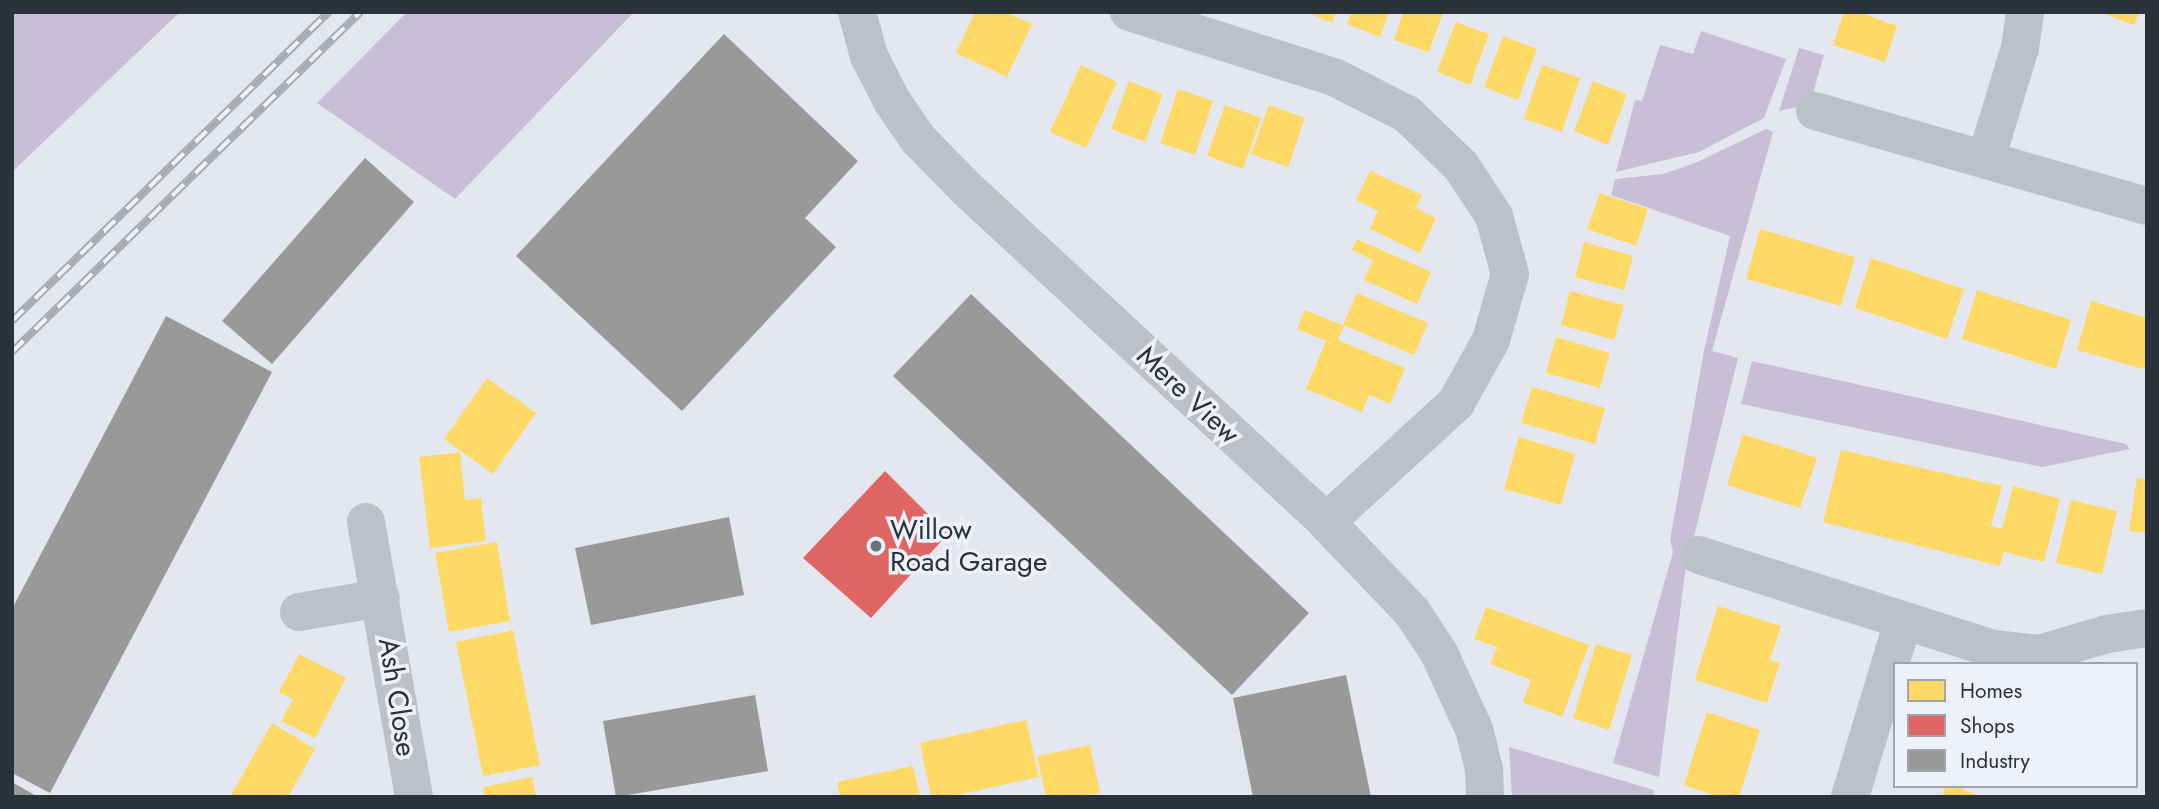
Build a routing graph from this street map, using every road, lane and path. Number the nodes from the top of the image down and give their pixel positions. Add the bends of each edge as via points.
1 (857, 12) edge
2 (1129, 12) edge
3 (2025, 12) edge
4 (1815, 111) dead end
5 (1986, 159) junction
6 (2147, 206) edge
7 (366, 522) dead end
8 (1326, 522) junction
9 (1699, 555) dead end
10 (380, 598) junction
11 (299, 612) dead end
12 (1903, 621) junction
13 (2147, 628) edge
14 (414, 797) edge
15 (1485, 797) edge
16 (1850, 797) edge

1 - 8 street, Mere View via 869,56 918,139
2 - 8 street via 1334,77 1407,114 1461,166 1494,216 1510,274 1491,340 1456,404
3 - 5 street via 2020,48
4 - 5 street
5 - 6 street
7 - 10 street, Ash Close
8 - 15 street, Mere View via 1412,612 1439,653 1474,729 1485,769
9 - 12 street
10 - 11 street, Ash Close
10 - 14 street, Ash Close
12 - 13 street via 1994,649 2039,654 2107,634
12 - 16 street

